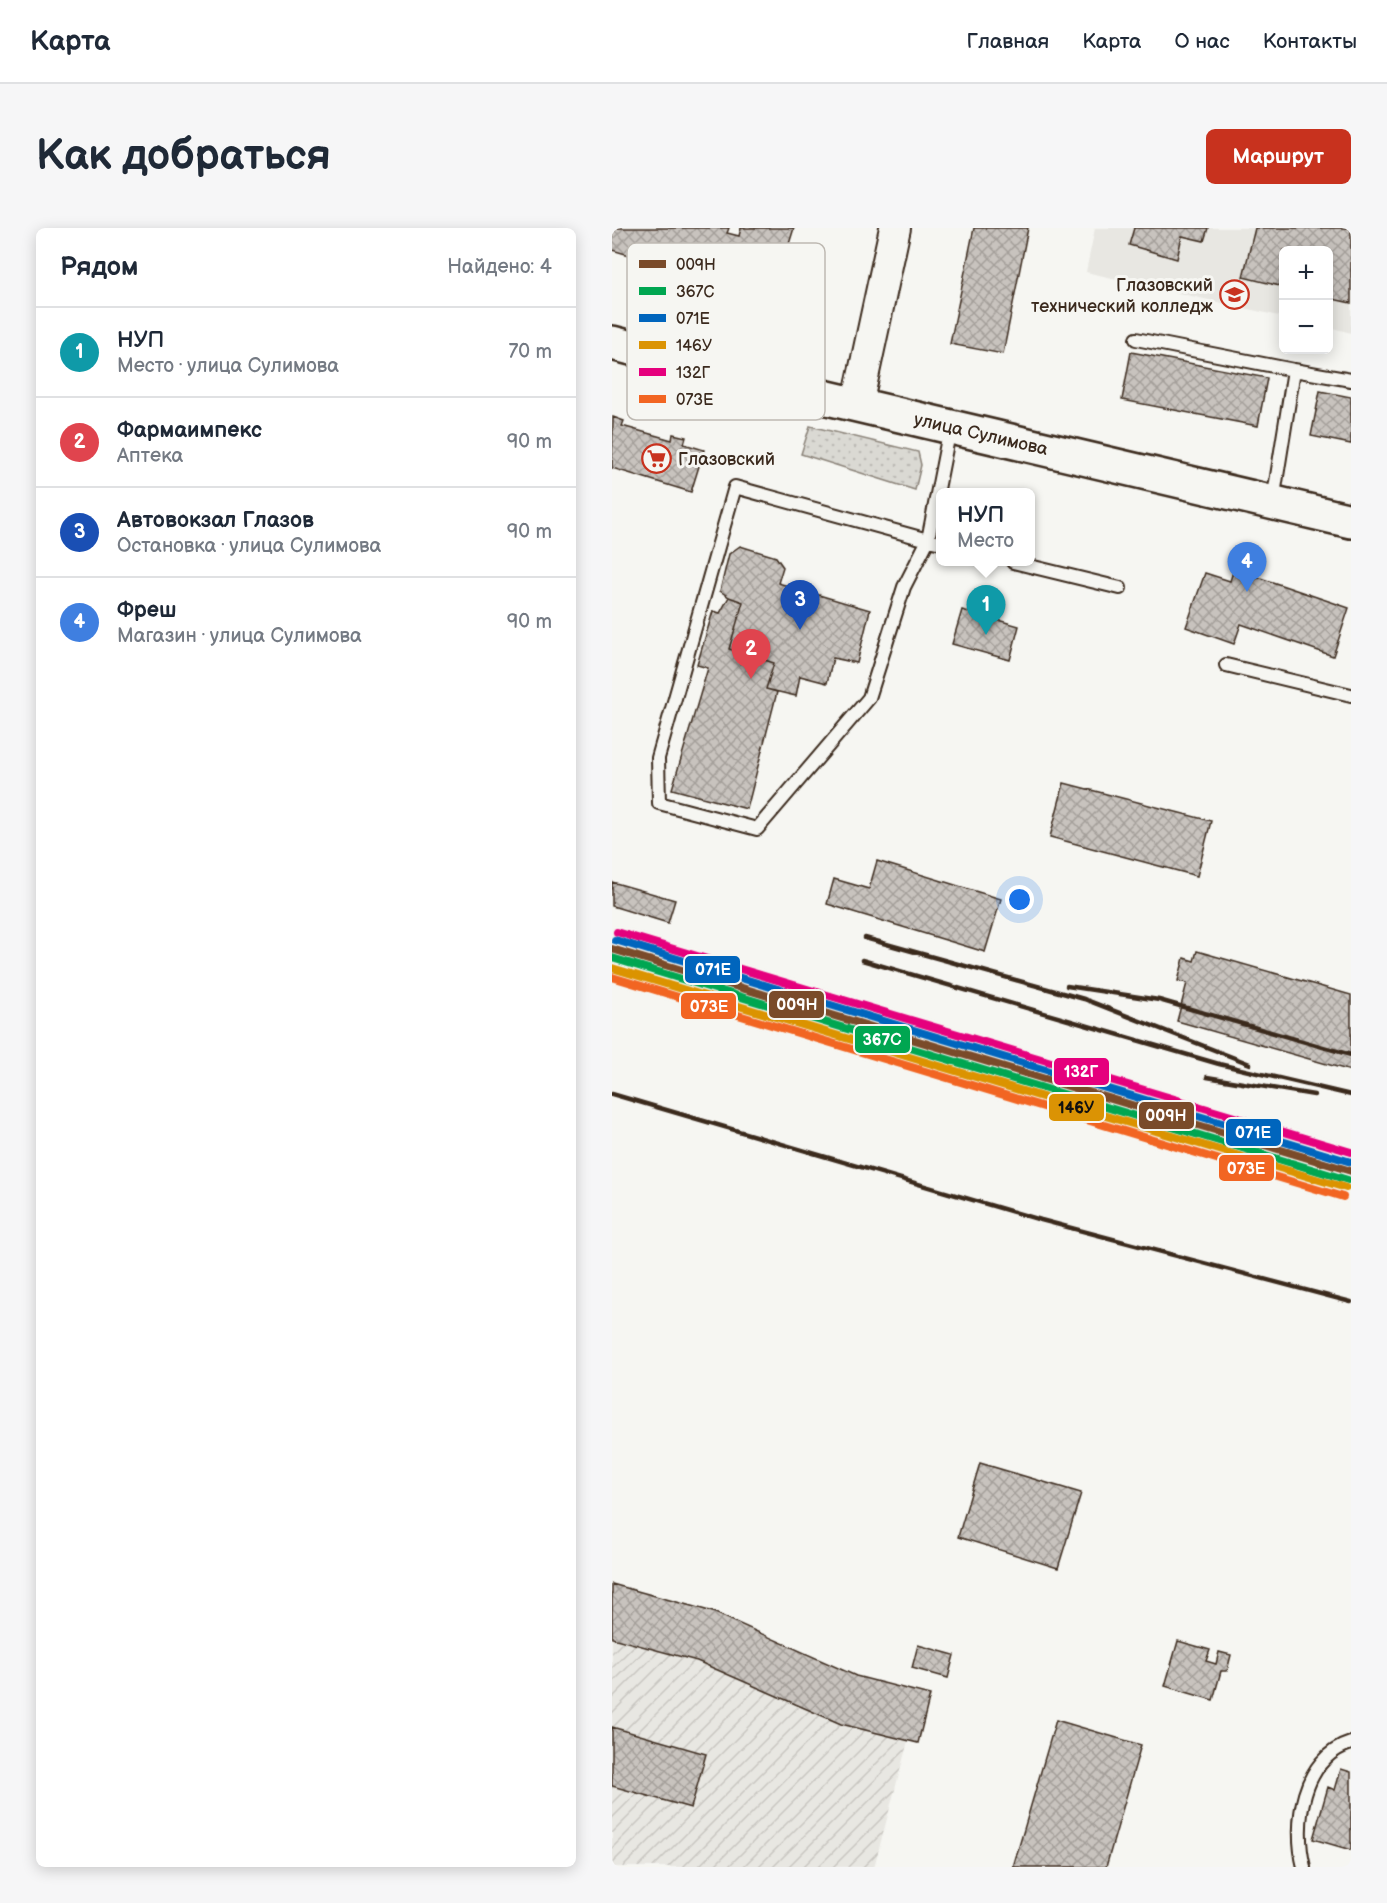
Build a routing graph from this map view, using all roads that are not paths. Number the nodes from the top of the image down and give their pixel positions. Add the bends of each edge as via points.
1 (895, 228) edge
2 (1136, 339) dead end
3 (612, 343) edge
4 (627, 347) edge
5 (1294, 370) junction
6 (1351, 380) edge
7 (825, 397) edge
8 (857, 405) junction
9 (950, 426) junction
10 (938, 488) edge
11 (936, 499) edge
12 (1273, 502) junction
13 (1351, 521) edge
14 (928, 540) junction
15 (936, 542) edge
16 (1034, 566) edge
17 (1120, 588) dead end
18 (1226, 665) dead end
19 (1351, 695) edge
20 (1351, 1743) edge
21 (1304, 1867) edge

1 - 8 street
2 - 5 lane
3 - 4 main road, улица Сулимова
5 - 6 lane
5 - 12 lane
7 - 8 main road, улица Сулимова
8 - 9 main road, улица Сулимова
9 - 10 lane
9 - 12 main road, улица Сулимова
11 - 14 lane
12 - 13 main road, улица Сулимова
14 - 14 lane via 904,586 869,698 757,829 659,803 658,759 735,487
14 - 15 lane
16 - 17 lane
18 - 19 lane
20 - 21 lane via 1320,1764 1306,1788 1300,1826

